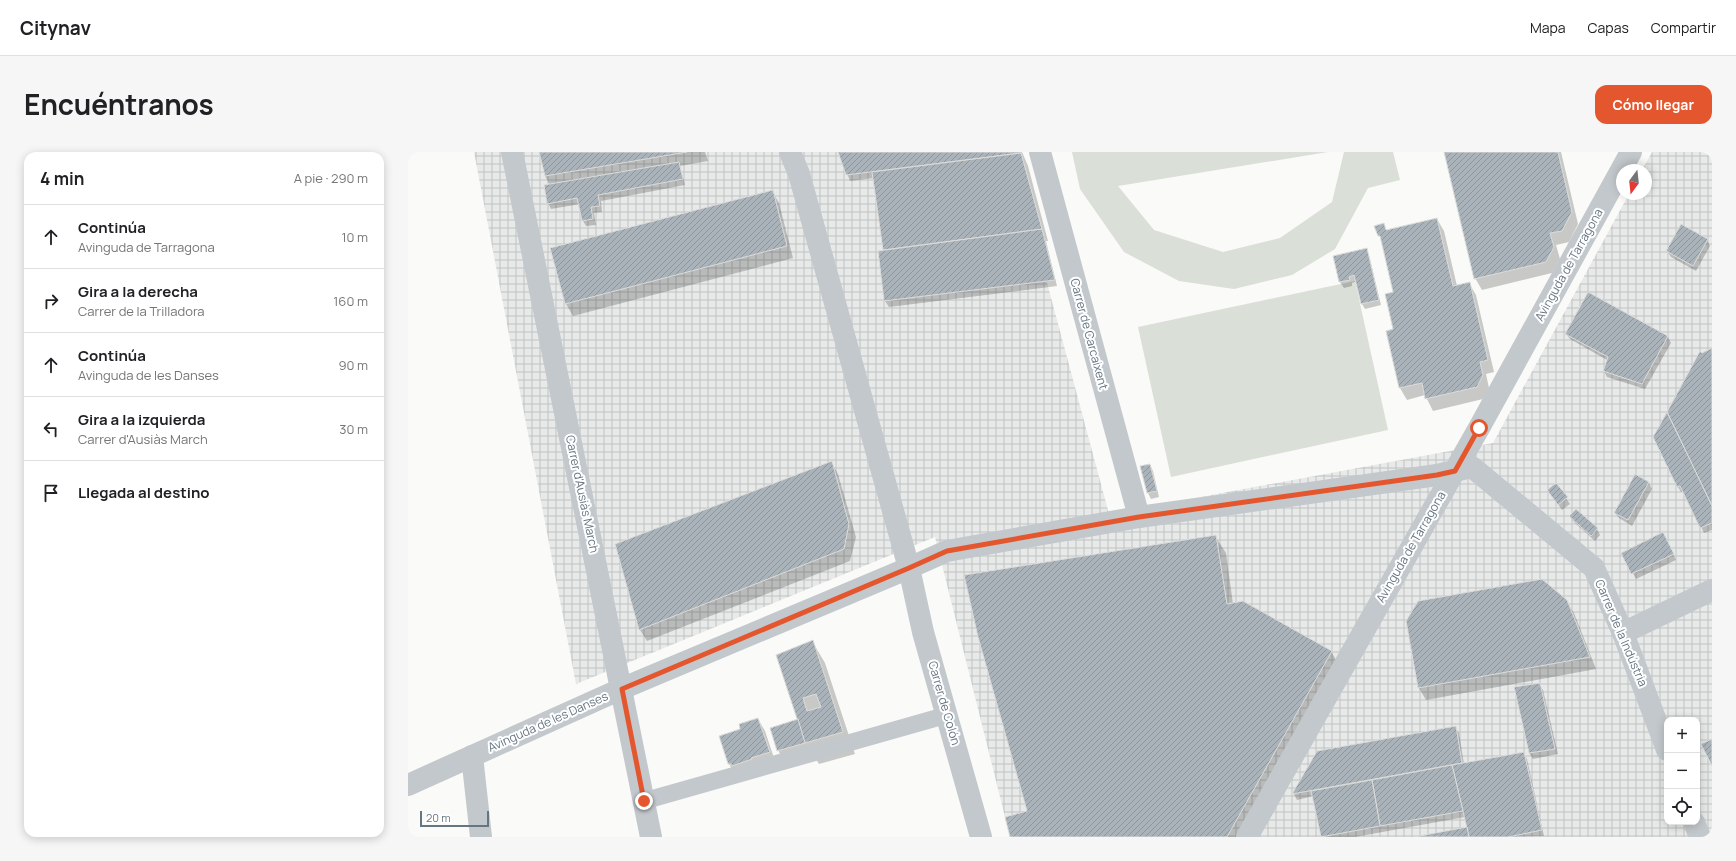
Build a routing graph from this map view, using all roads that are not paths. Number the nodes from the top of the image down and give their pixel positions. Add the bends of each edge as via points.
1 (512, 152) edge
2 (790, 152) edge
3 (1040, 152) edge
4 (1631, 152) edge
5 (1455, 471) junction
6 (1139, 517) junction
7 (909, 568) junction
8 (1712, 590) edge
9 (1623, 633) junction
10 (622, 689) junction
11 (947, 715) junction
12 (1664, 742) edge
13 (472, 756) junction
14 (408, 785) edge
15 (644, 801) junction
16 (1695, 825) edge
17 (481, 837) edge
18 (651, 837) edge
19 (981, 837) edge
20 (1247, 837) edge
21 (1700, 837) edge

1 - 10 street, Carrer d'Ausiàs March
2 - 7 street, Carrer de Colón via 799,174
3 - 6 street, Carrer de Carcaixent
4 - 5 street, Avinguda de Tarragona
5 - 6 street, Avinguda de les Danses
5 - 9 street, Carrer de la Indústria via 1472,467 1594,568
5 - 20 street, Avinguda de Tarragona
6 - 7 street, Avinguda de les Danses via 947,551
7 - 10 street, Avinguda de les Danses
7 - 11 street, Carrer de Colón via 923,632
8 - 9 street
9 - 12 street, Carrer de la Indústria
10 - 13 street, Avinguda de les Danses
10 - 15 street, Carrer d'Ausiàs March
11 - 15 street
11 - 19 street, Carrer de Colón
13 - 14 street, Avinguda de les Danses
13 - 17 street
15 - 18 street, Carrer d'Ausiàs March
16 - 21 street

